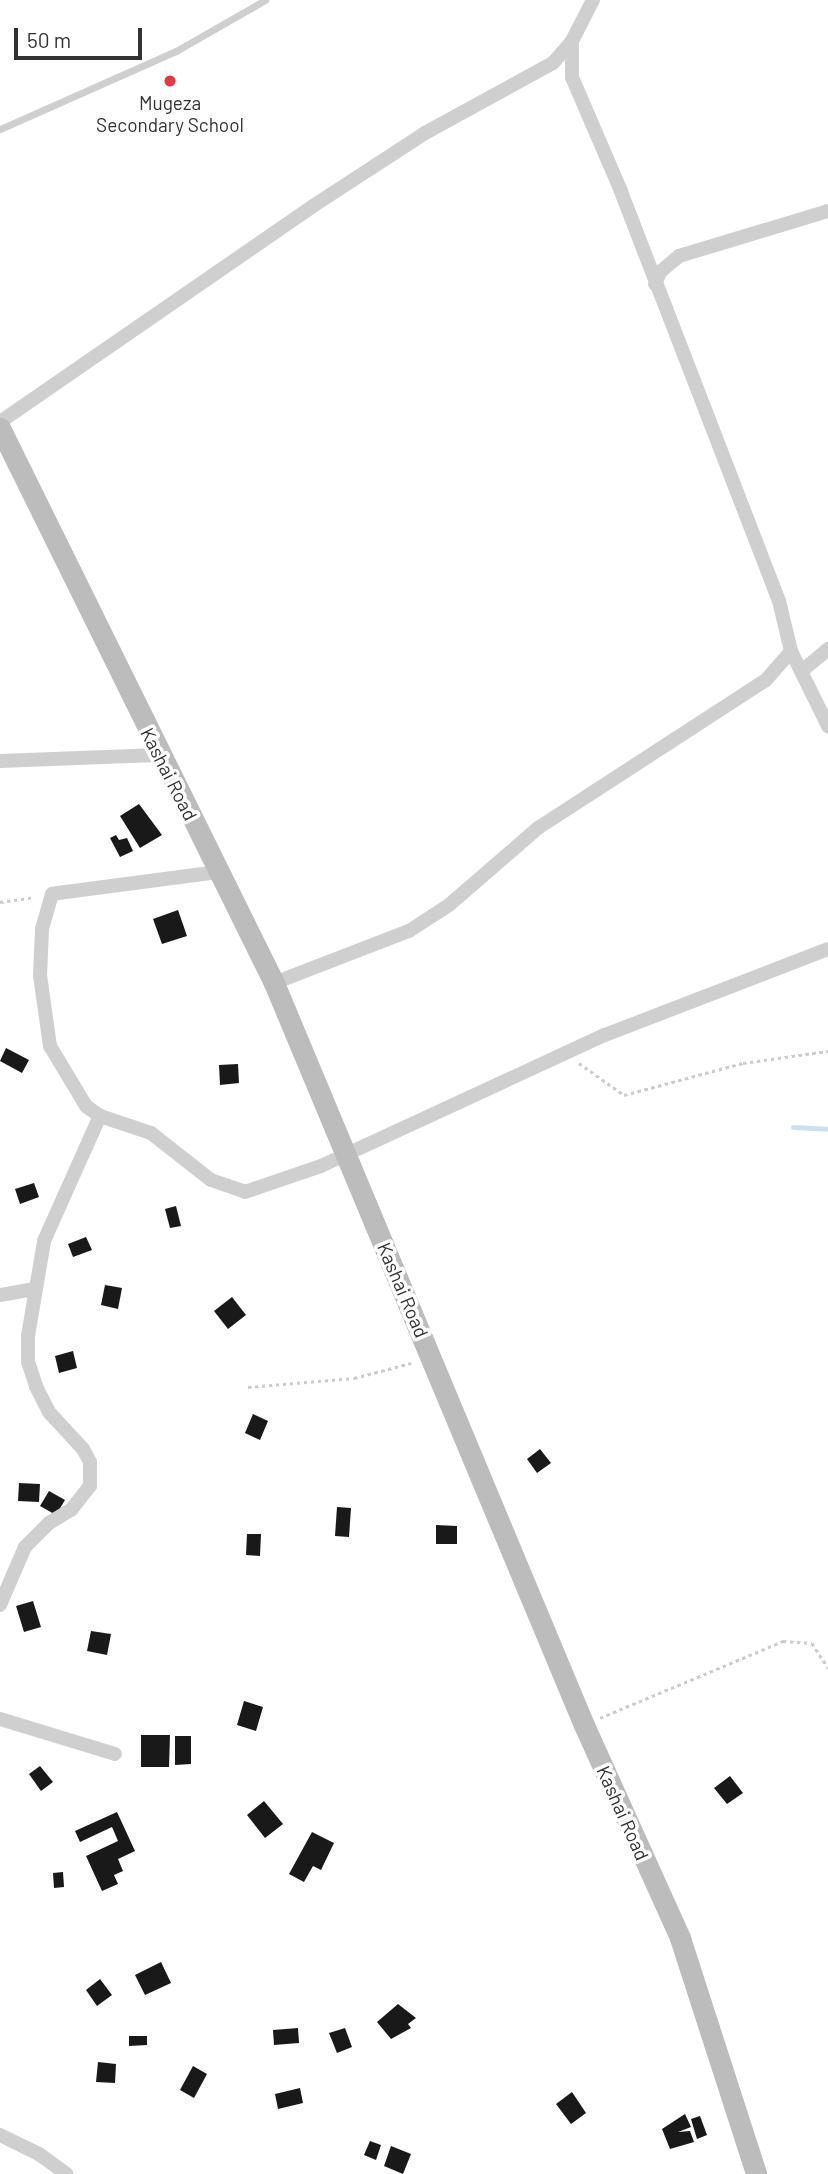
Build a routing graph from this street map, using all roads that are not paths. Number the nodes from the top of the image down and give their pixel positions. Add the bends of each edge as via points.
1 (265, 0) edge
2 (593, 0) edge
3 (572, 41) junction
4 (0, 129) edge
5 (828, 211) edge
6 (655, 284) junction
7 (0, 422) edge
8 (0, 428) edge
9 (828, 649) edge
10 (791, 651) junction
11 (803, 670) junction
12 (828, 726) edge
13 (159, 755) junction
14 (0, 761) edge
15 (218, 872) junction
16 (828, 949) edge
17 (274, 983) junction
18 (100, 1116) junction
19 (343, 1156) junction
20 (35, 1289) junction
21 (0, 1295) edge
22 (0, 1605) edge
23 (0, 1719) edge
24 (115, 1754) dead end
25 (0, 2135) edge
26 (67, 2174) edge
27 (756, 2174) edge

1 - 4 lane via 176,51
2 - 3 street
3 - 6 street via 572,77
3 - 7 street via 553,62 425,134 313,206
5 - 6 street via 679,256 660,272
6 - 10 street via 779,601
8 - 13 street, Kashai Road
9 - 11 street
10 - 11 street
10 - 17 street via 766,680 538,828 469,889 409,932
11 - 12 street
13 - 14 street
13 - 15 street, Kashai Road
15 - 17 street, Kashai Road
15 - 18 street via 52,894 42,930 44,1024 67,1080 86,1106
16 - 19 street via 556,1055
17 - 19 street, Kashai Road
18 - 19 street via 151,1133 211,1180 245,1192
18 - 20 street via 44,1241
19 - 27 street, Kashai Road via 584,1725 680,1937
20 - 21 street
20 - 22 street via 28,1362 49,1412 90,1462 90,1486 71,1510 49,1523 26,1548
23 - 24 street
25 - 26 street

